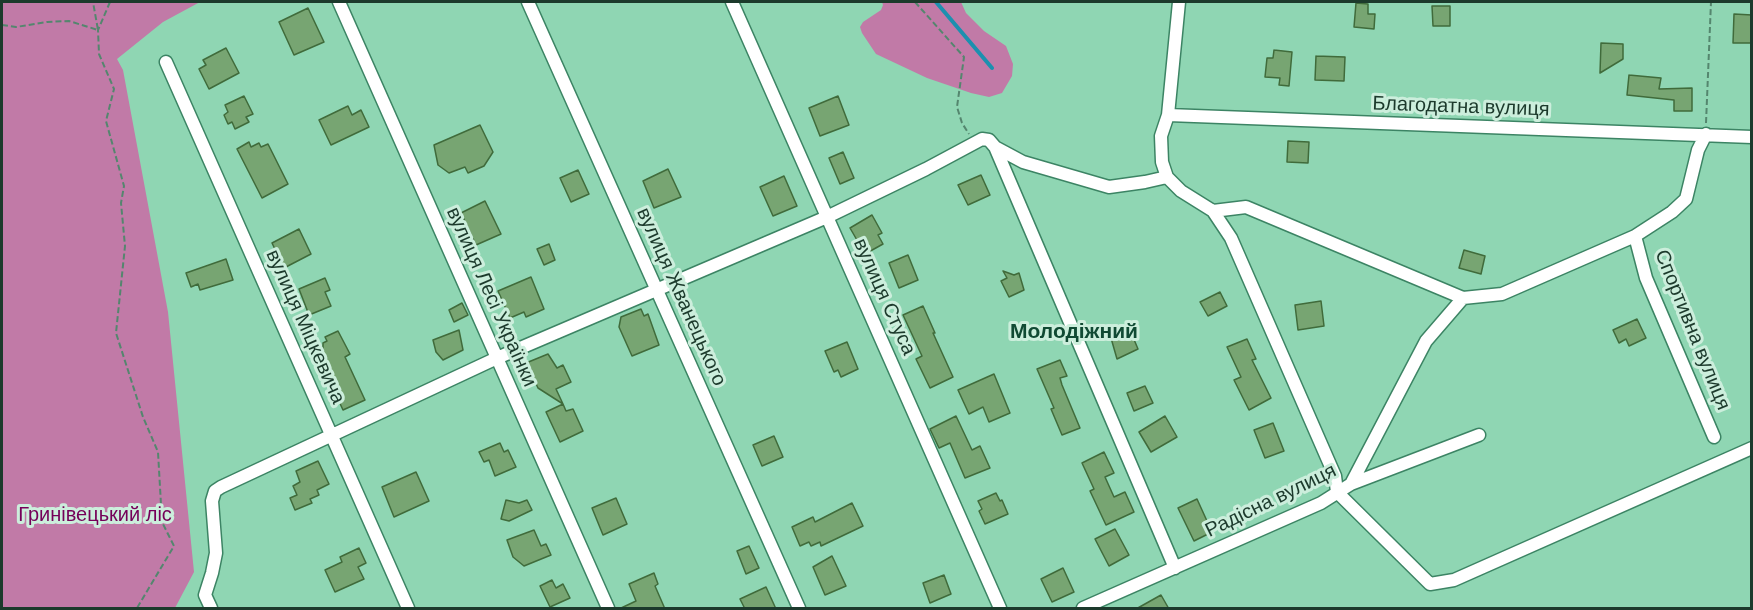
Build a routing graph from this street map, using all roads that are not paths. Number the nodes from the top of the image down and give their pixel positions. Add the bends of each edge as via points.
1 (339, 2) edge
2 (528, 2) edge
3 (732, 2) edge
4 (1179, 2) edge
5 (166, 62) dead end
6 (1168, 115) junction
7 (1706, 134) junction
8 (1752, 137) edge
9 (992, 144) junction
10 (1167, 177) junction
11 (1213, 211) junction
12 (827, 217) junction
13 (1635, 236) junction
14 (657, 290) junction
15 (1463, 298) junction
16 (497, 358) junction
17 (331, 435) junction
18 (1479, 435) dead end
19 (1714, 437) dead end
20 (1752, 448) edge
21 (1351, 484) junction
22 (1337, 492) junction
23 (1175, 568) junction
24 (211, 609) edge
25 (408, 609) edge
26 (608, 609) edge
27 (799, 609) edge
28 (1000, 609) edge
29 (1083, 609) edge

1 - 16 street, вулиця Лесі Українки
2 - 14 street, вулиця Жванецького
3 - 12 street, вулиця Стуса
4 - 6 street
5 - 17 street, вулиця Міцкевича
6 - 7 street, Благодатна вулиця
6 - 10 street via 1161,136
7 - 8 street, Благодатна вулиця
7 - 13 street via 1686,199
9 - 10 street via 1023,162 1109,187
9 - 12 street via 982,139
9 - 23 street
10 - 11 street
11 - 15 street via 1246,207
11 - 22 street via 1231,238 1335,476
12 - 14 street
12 - 28 street, вулиця Стуса
13 - 15 street via 1502,294
13 - 19 street, Спортивна вулиця via 1646,278
14 - 16 street
14 - 27 street, вулиця Жванецького
15 - 21 street via 1426,341
16 - 17 street
16 - 26 street, вулиця Лесі Українки
17 - 24 street via 215,491 212,501 216,553 205,595
17 - 25 street, вулиця Міцкевича
18 - 21 street, Радісна вулиця
20 - 22 street via 1454,580 1430,584
21 - 22 street, Радісна вулиця
22 - 23 street, Радісна вулиця via 1321,503
23 - 29 street, Радісна вулиця

